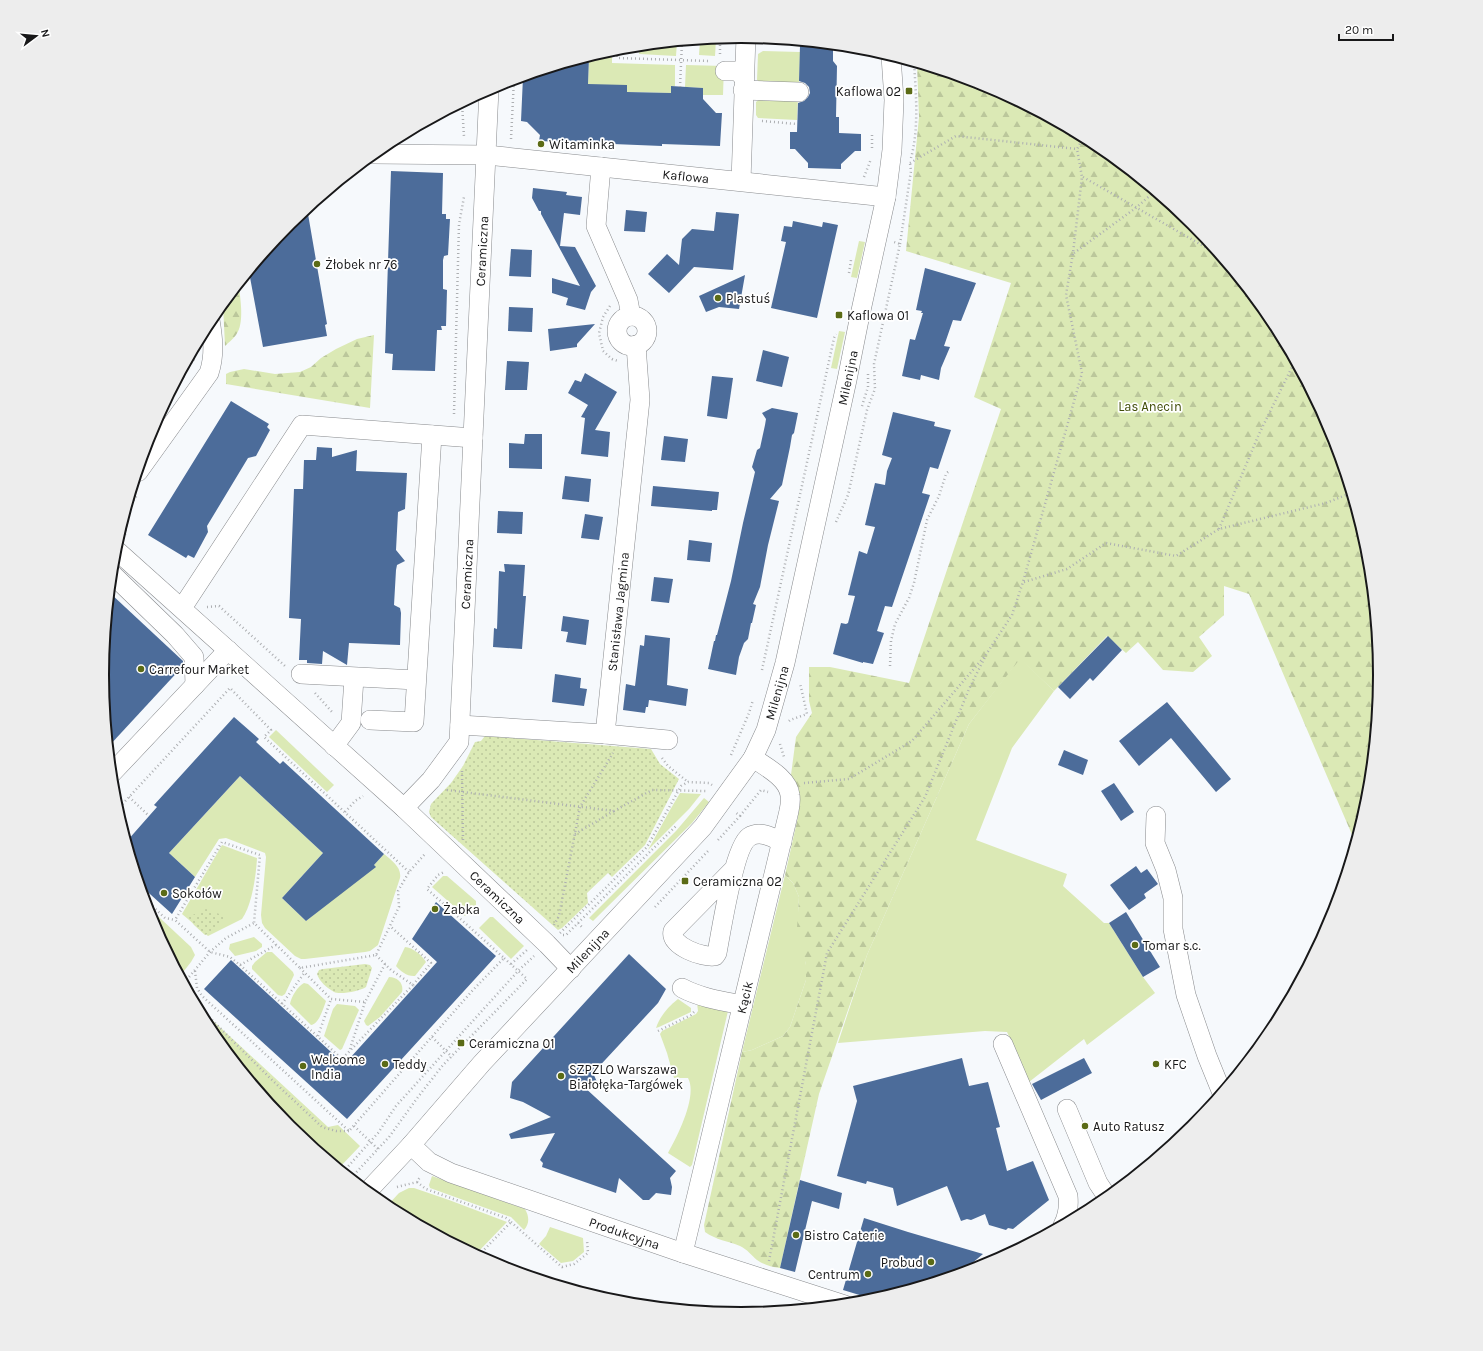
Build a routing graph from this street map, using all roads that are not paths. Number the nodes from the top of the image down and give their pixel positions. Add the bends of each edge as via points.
1 (746, 43) edge
2 (891, 62) edge
3 (719, 64) road end
4 (744, 84) junction
5 (798, 92) dead end
6 (490, 95) edge
7 (384, 154) edge
8 (487, 155) junction
9 (601, 167) junction
10 (741, 181) junction
11 (886, 197) junction
12 (211, 331) edge
13 (432, 435) junction
14 (473, 438) junction
15 (148, 458) edge
16 (121, 550) edge
17 (116, 578) edge
18 (182, 608) junction
19 (228, 650) junction
20 (301, 674) dead end
21 (354, 678) junction
22 (416, 680) junction
23 (195, 685) junction
24 (370, 720) dead end
25 (460, 725) junction
26 (605, 734) junction
27 (661, 739) road end
28 (334, 746) junction
29 (753, 758) junction
30 (116, 769) edge
31 (404, 808) junction
32 (1156, 816) dead end
33 (782, 842) junction
34 (733, 870) dead end
35 (571, 969) junction
36 (682, 988) dead end
37 (743, 1005) junction
38 (1003, 1044) dead end
39 (1220, 1089) edge
40 (1067, 1109) dead end
41 (411, 1145) junction
42 (372, 1188) edge
43 (1105, 1193) edge
44 (1067, 1217) edge
45 (683, 1252) junction
46 (833, 1301) edge

1 - 4 street
2 - 11 street, Milenijna via 894,100 892,150
3 - 4 street via 738,71
4 - 5 street
4 - 10 street
6 - 8 street, Ceramiczna
7 - 8 street, Kaflowa
8 - 9 street, Kaflowa
8 - 14 street, Ceramiczna
9 - 10 street, Kaflowa
9 - 26 street, Stanisława Jagmina via 596,226 628,300 631,316 621,320 616,330 620,341 630,346 636,345 640,400
10 - 11 street, Kaflowa
11 - 29 street, Milenijna via 785,663 766,730
12 - 15 street via 213,355 209,373
13 - 14 street
13 - 18 street via 302,425
13 - 22 street
14 - 25 street, Ceramiczna
16 - 18 street
17 - 23 street via 194,657
18 - 19 street
19 - 23 street
19 - 28 street
20 - 21 street
21 - 22 street
21 - 28 street via 351,723
22 - 24 street via 414,722
23 - 30 street
25 - 26 street
25 - 31 street, Ceramiczna via 459,742 431,780
26 - 27 street
28 - 31 street
29 - 33 street, Kącik via 788,787 789,812
29 - 35 street, Milenijna via 718,790 703,827
31 - 35 street, Ceramiczna via 549,937
32 - 39 street via 1155,843 1166,870 1173,898 1173,928 1186,994
33 - 34 street via 763,834 750,837 743,845
33 - 37 street, Kącik
35 - 41 street, Milenijna via 482,1063
36 - 37 street via 707,998
37 - 45 street, Kącik
38 - 44 street via 1065,1188 1068,1201
40 - 43 street
41 - 42 street, Milenijna
41 - 45 street, Produkcyjna via 429,1162 451,1173
45 - 46 street, Produkcyjna

